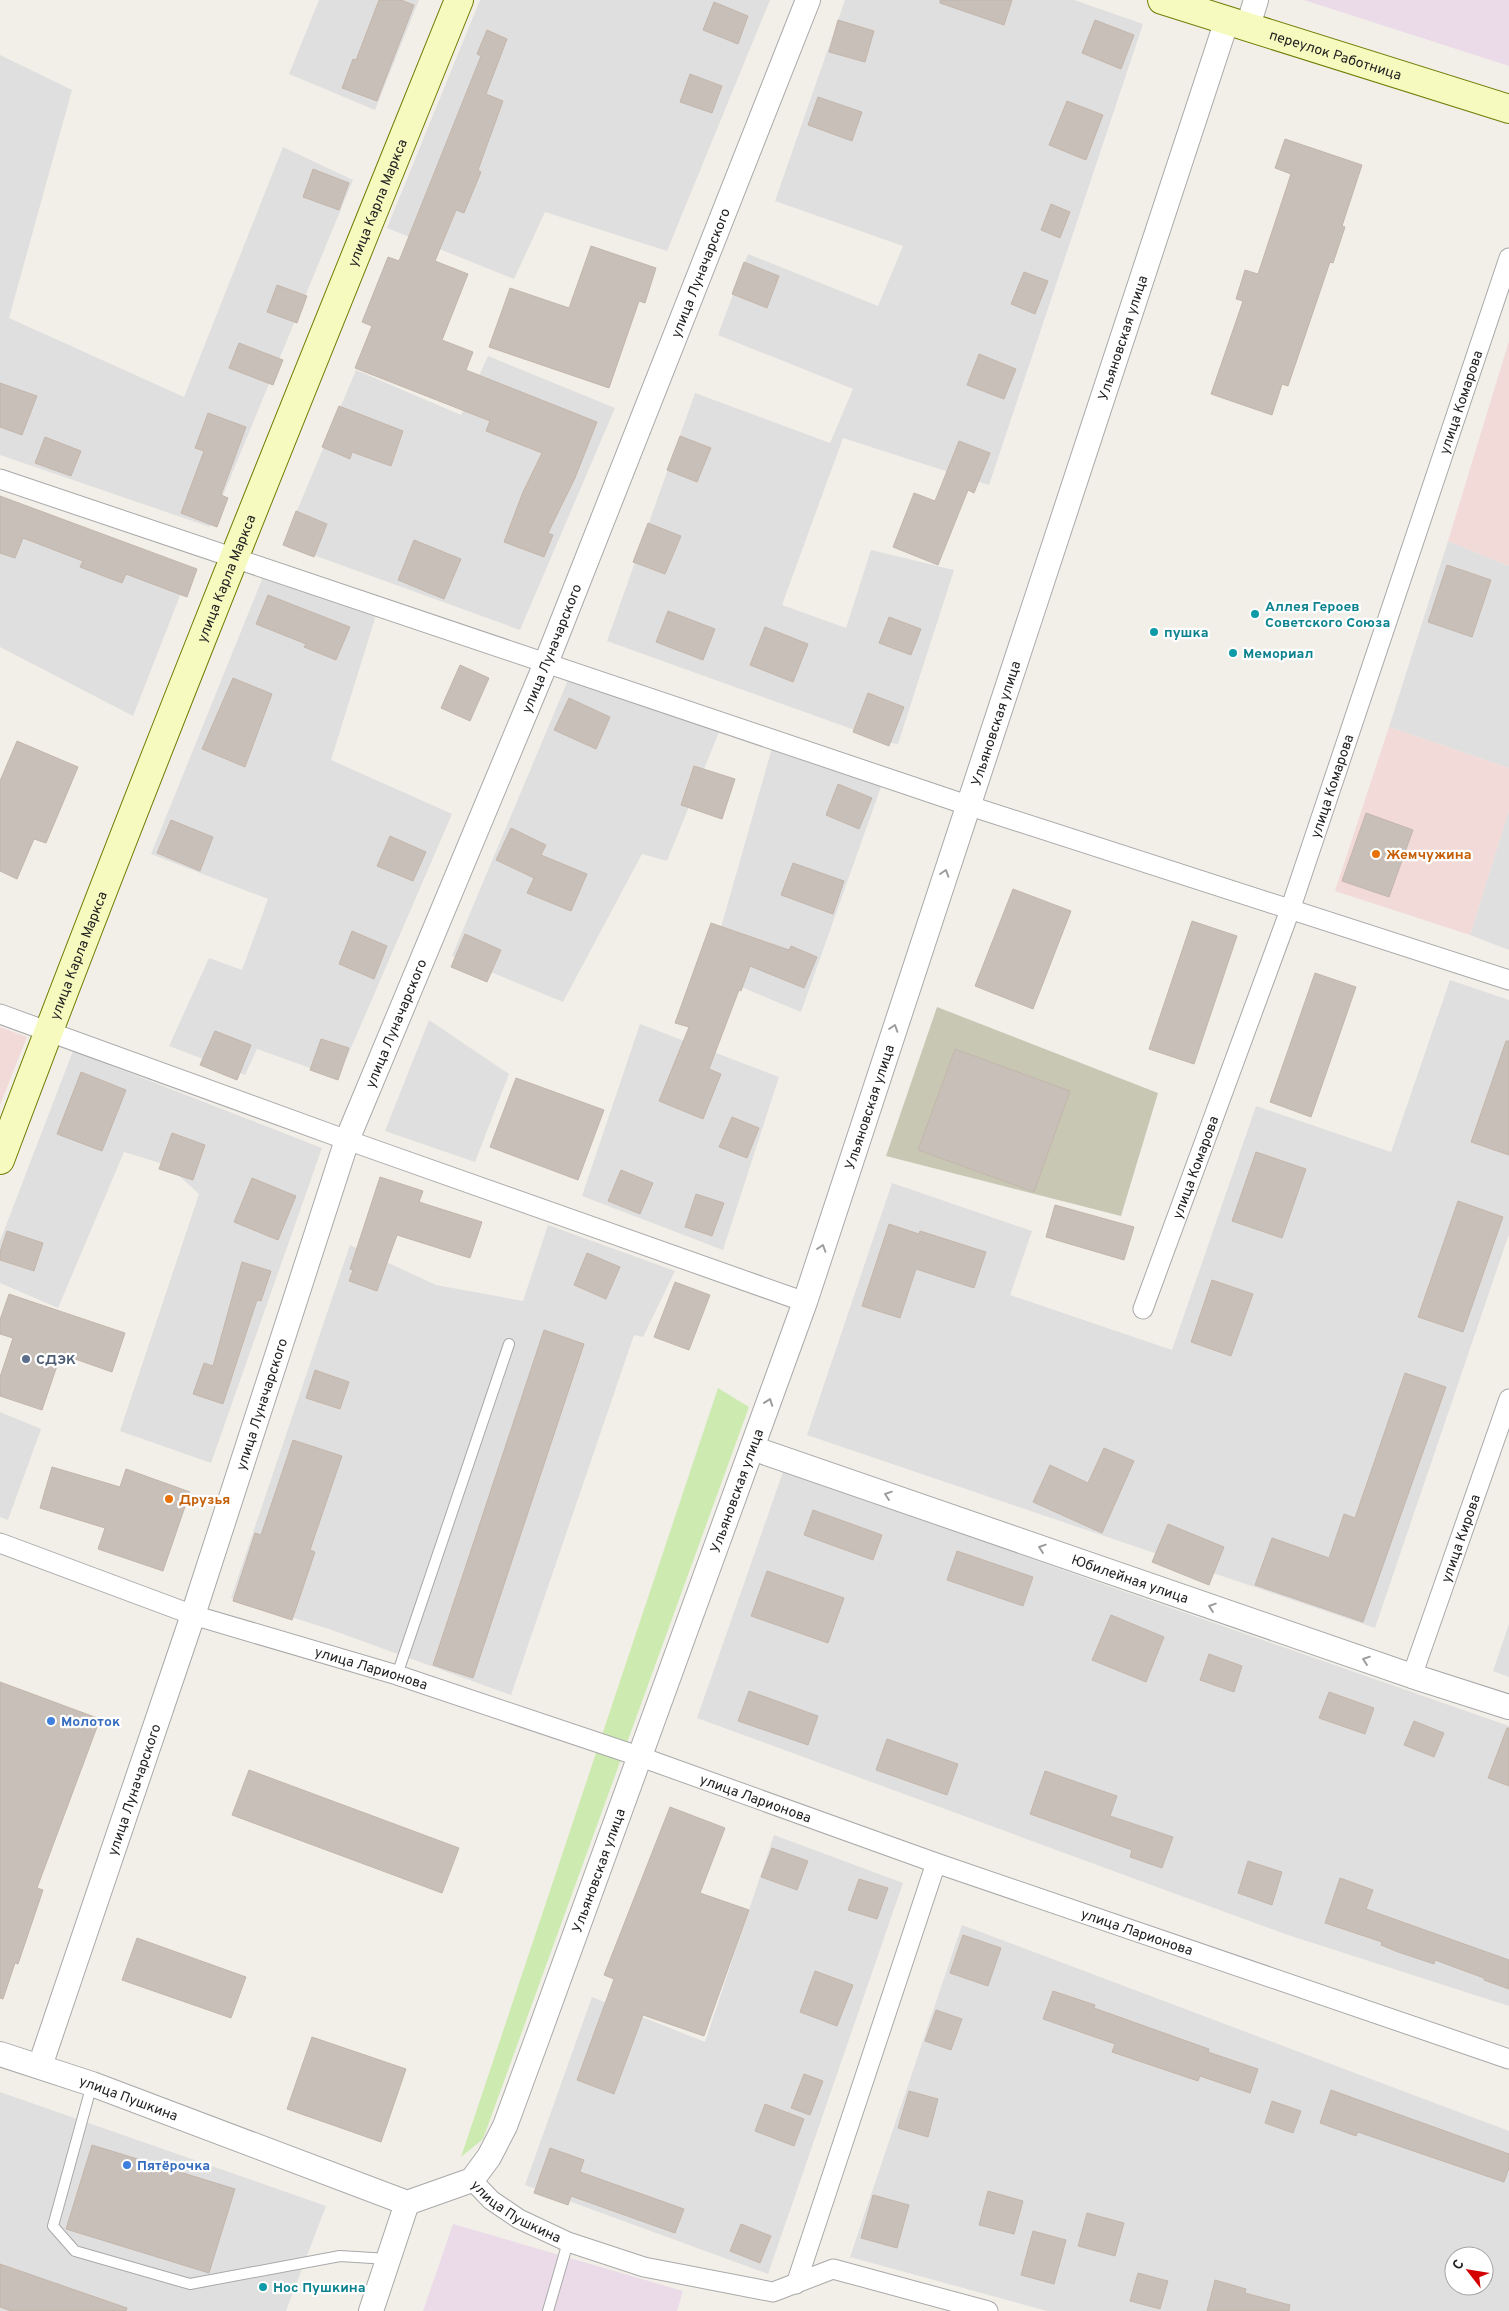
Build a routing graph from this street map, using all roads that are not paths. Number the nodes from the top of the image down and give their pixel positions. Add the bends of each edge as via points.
1 (459, 0) edge
2 (808, 0) edge
3 (1162, 0) edge
4 (1256, 0) edge
5 (1237, 23) junction
6 (1509, 109) edge
7 (1509, 258) edge
8 (0, 480) edge
9 (234, 557) junction
10 (546, 663) junction
11 (967, 805) junction
12 (1290, 910) junction
13 (1509, 980) edge
14 (0, 1014) edge
15 (48, 1030) junction
16 (347, 1140) junction
17 (0, 1160) edge
18 (805, 1302) junction
19 (1142, 1309) dead end
20 (509, 1344) dead end
21 (1509, 1399) edge
22 (752, 1448) junction
23 (0, 1543) edge
24 (193, 1616) junction
25 (397, 1675) junction
26 (1412, 1676) junction
27 (1509, 1707) edge
28 (641, 1757) junction
29 (936, 1863) junction
30 (0, 2054) edge
31 (1509, 2059) edge
32 (40, 2066) junction
33 (92, 2084) junction
34 (472, 2180) junction
35 (407, 2203) junction
36 (568, 2242) junction
37 (388, 2260) junction
38 (796, 2284) junction
39 (371, 2311) edge
40 (548, 2311) edge
41 (988, 2311) edge

1 - 9 main road, улица Карла Маркса
2 - 10 street, улица Луначарского
3 - 5 main road, переулок Работница
4 - 5 street, Ульяновская улица
5 - 6 main road, переулок Работница
5 - 11 street, Ульяновская улица
7 - 12 street, улица Комарова
8 - 9 street
9 - 10 street
9 - 15 main road, улица Карла Маркса
10 - 11 street
10 - 16 street, улица Луначарского
11 - 12 street
18 -> 11 street, Ульяновская улица
12 - 13 street
12 - 19 street, улица Комарова
14 - 15 street
15 - 16 street
15 - 17 main road, улица Карла Маркса
16 - 18 street
16 - 24 street, улица Луначарского
22 -> 18 street, Ульяновская улица
20 - 25 lane
21 - 26 street, улица Кирова
26 -> 22 street, Юбилейная улица
22 - 28 street, Ульяновская улица
23 - 24 street, улица Ларионова
24 - 25 street, улица Ларионова
24 - 32 street, улица Луначарского
25 - 28 street, улица Ларионова
26 - 27 street, Юбилейная улица
28 - 29 street, улица Ларионова
28 - 34 street, Ульяновская улица via 505,2126 489,2157
29 - 31 street, улица Ларионова
29 - 38 street
30 - 32 street, улица Пушкина
32 - 33 street, улица Пушкина
33 - 35 street, улица Пушкина
33 - 37 lane via 53,2226 76,2251 190,2284 340,2256
34 - 35 street, улица Пушкина
34 - 36 street, улица Пушкина via 491,2200 519,2219
35 - 37 street
36 - 38 street, улица Пушкина via 644,2267 773,2292
36 - 40 lane
37 - 39 street
38 - 41 street, улица Пушкина via 833,2269

